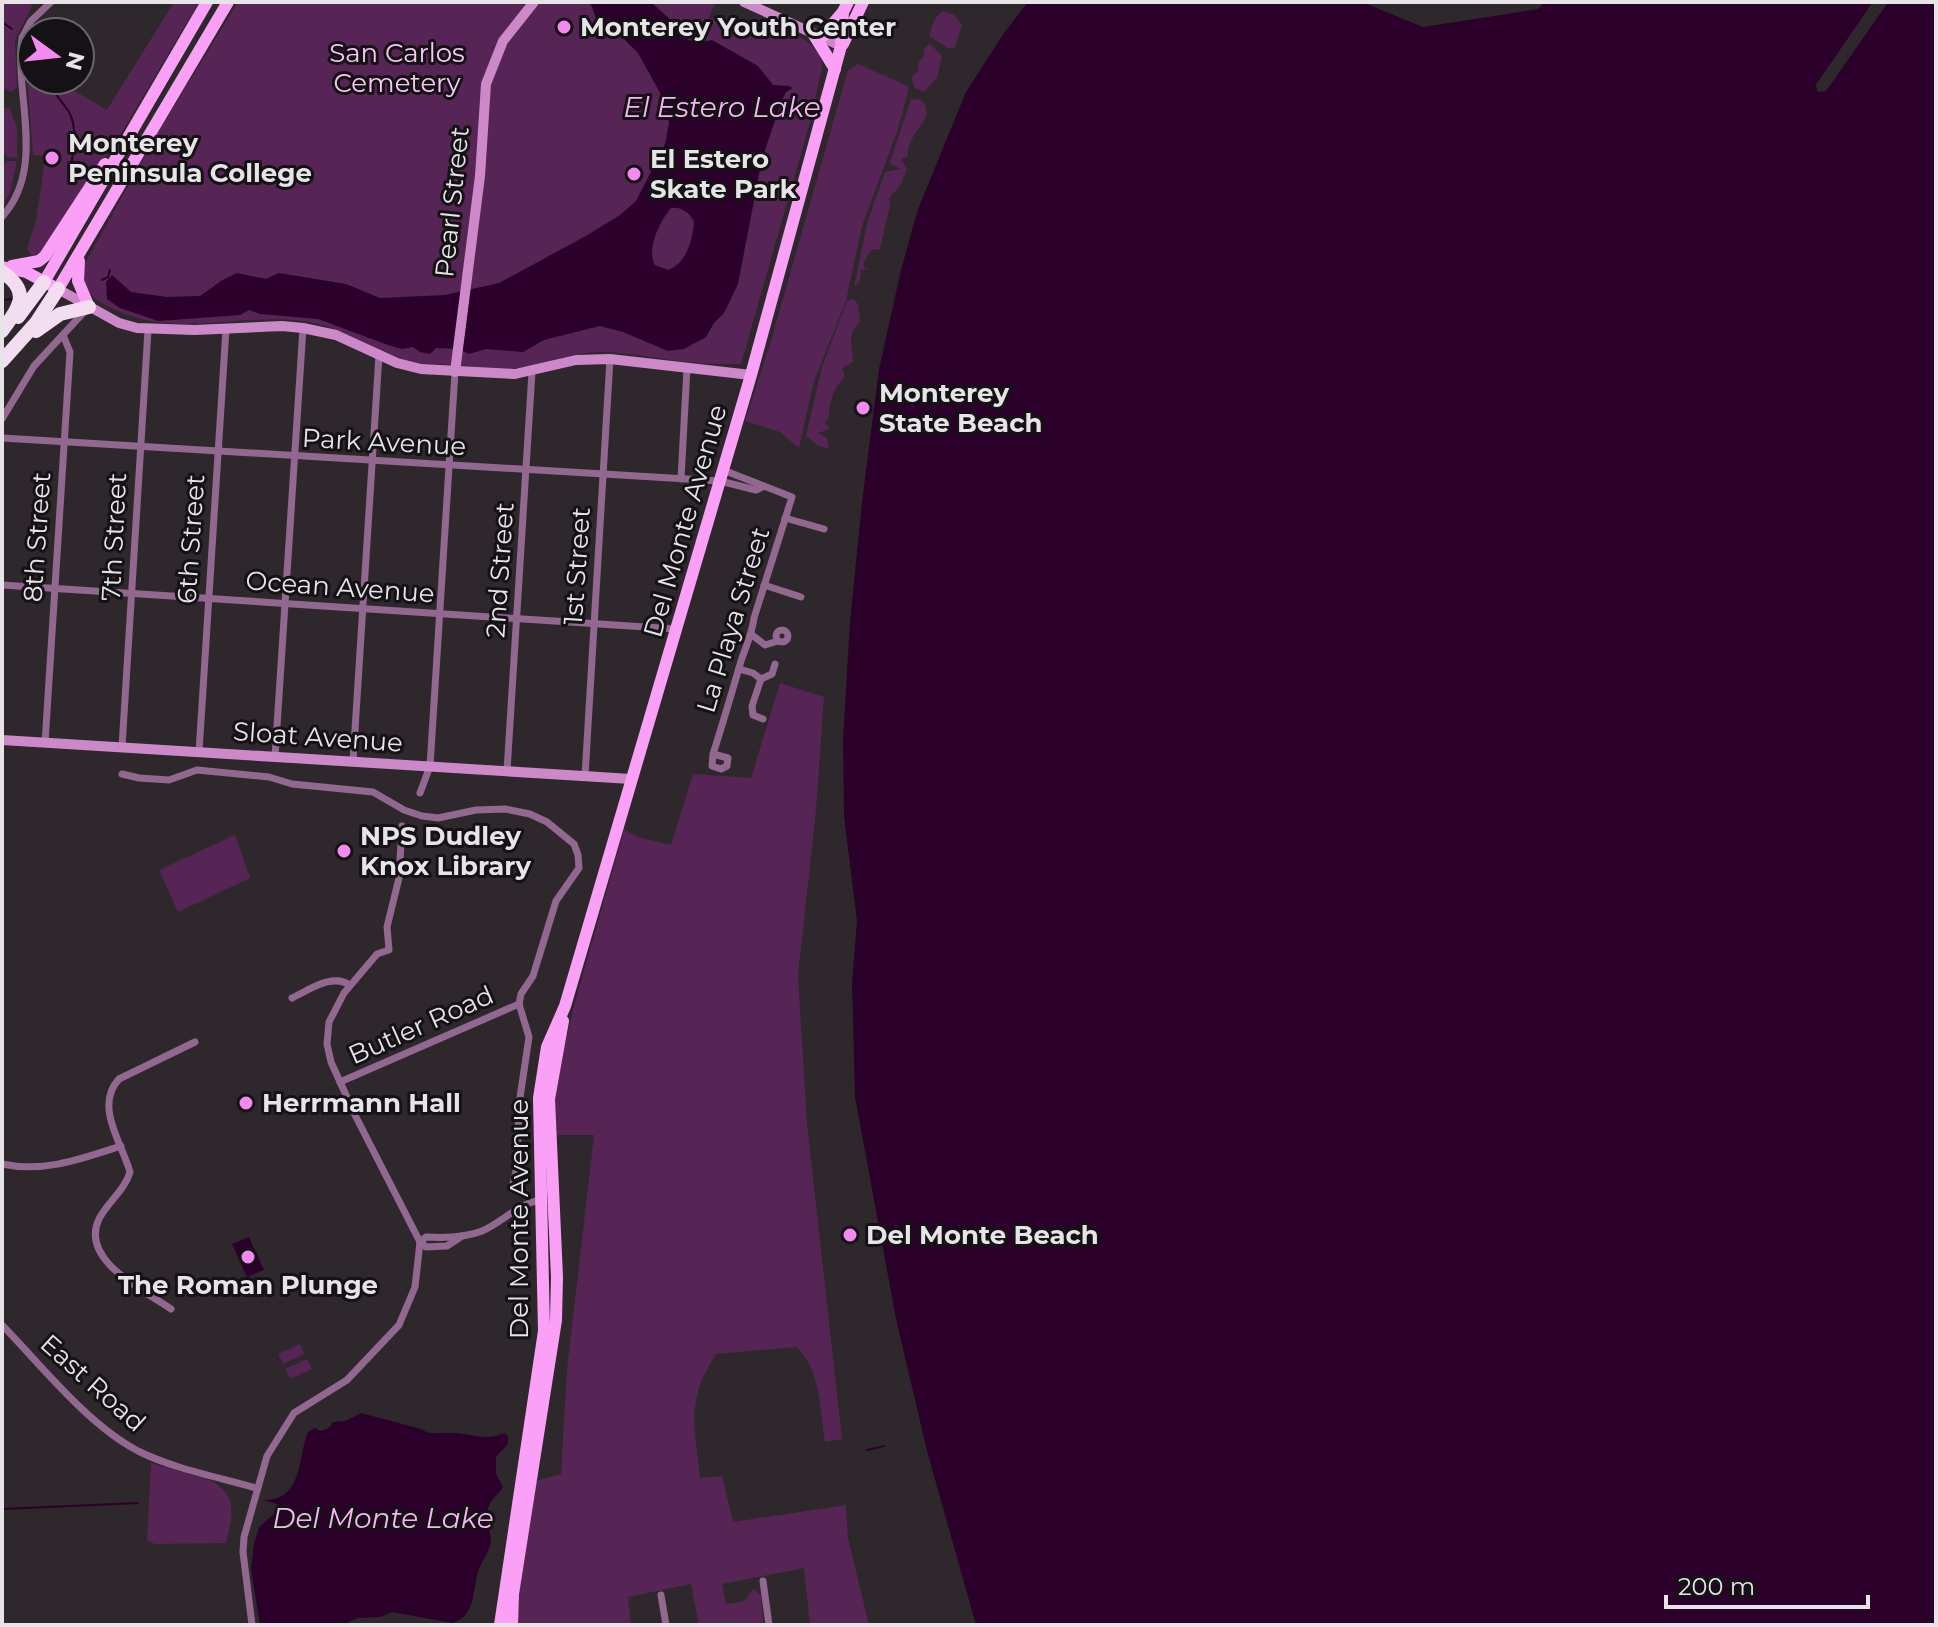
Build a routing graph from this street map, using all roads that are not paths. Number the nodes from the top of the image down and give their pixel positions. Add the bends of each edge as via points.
1 (51, 2) edge
2 (207, 2) edge
3 (228, 2) edge
4 (534, 2) edge
5 (744, 2) edge
6 (863, 2) edge
7 (846, 7) edge
8 (817, 37) junction
9 (841, 46) junction
10 (835, 69) junction
11 (138, 120) junction
12 (2, 217) edge
13 (81, 250) junction
14 (2, 268) edge
15 (51, 286) junction
16 (89, 307) junction
17 (303, 328) junction
18 (226, 329) junction
19 (148, 330) junction
20 (2, 332) edge
21 (63, 335) junction
22 (16, 345) junction
23 (379, 355) junction
24 (610, 359) junction
25 (2, 361) edge
26 (687, 368) junction
27 (455, 372) junction
28 (532, 372) junction
29 (751, 375) junction
30 (2, 419) edge
31 (2, 438) edge
32 (64, 441) junction
33 (140, 446) junction
34 (217, 451) junction
35 (295, 457) junction
36 (372, 462) junction
37 (449, 466) junction
38 (526, 471) junction
39 (603, 475) junction
40 (722, 476) junction
41 (681, 479) junction
42 (792, 497) joint
43 (785, 518) junction
44 (824, 529) dead end
45 (2, 585) edge
46 (764, 585) junction
47 (54, 589) junction
48 (131, 594) junction
49 (801, 597) dead end
50 (208, 598) junction
51 (286, 603) junction
52 (363, 608) junction
53 (440, 614) junction
54 (517, 618) junction
55 (594, 622) junction
56 (676, 629) junction
57 (752, 635) junction
58 (778, 641) dead end
59 (775, 664) dead end
60 (739, 669) junction
61 (761, 679) junction
62 (763, 719) dead end
63 (2, 740) edge
64 (45, 743) junction
65 (122, 747) junction
66 (199, 752) junction
67 (713, 754) dead end
68 (275, 757) junction
69 (353, 761) junction
70 (430, 766) junction
71 (507, 771) junction
72 (122, 774) dead end
73 (585, 776) junction
74 (631, 779) junction
75 (420, 793) dead end
76 (402, 826) dead end
77 (350, 985) junction
78 (292, 998) dead end
79 (519, 1004) junction
80 (195, 1042) dead end
81 (340, 1082) junction
82 (121, 1146) junction
83 (2, 1164) edge
84 (513, 1184) dead end
85 (548, 1199) junction
86 (420, 1242) junction
87 (171, 1309) dead end
88 (2, 1325) edge
89 (256, 1488) junction
90 (763, 1581) dead end
91 (661, 1595) dead end
92 (252, 1625) edge
93 (500, 1625) edge
94 (512, 1625) edge
95 (666, 1625) edge
96 (769, 1625) edge

1 - 12 street via 22,38 25,165 14,201
2 - 11 main road
3 - 13 main road
4 - 27 street, Pearl Street via 503,41 488,77
5 - 8 street
6 - 9 main road, Del Monte Avenue
7 - 8 main road
7 - 9 main road, Del Monte Avenue
8 - 9 street
8 - 10 main road
9 - 10 main road, Del Monte Avenue
10 - 29 main road, Del Monte Avenue
11 - 14 main road via 42,258
11 - 15 main road
13 - 15 main road
13 - 16 main road via 77,276
14 - 15 main road via 26,272
14 - 20 highway via 21,293
15 - 16 street
15 - 20 highway
15 - 22 highway via 40,317
16 - 19 street via 119,323
16 - 21 street
16 - 22 highway via 57,315
17 - 18 street
17 - 23 street via 336,335
17 - 35 street
18 - 19 street
18 - 34 street, 6th Street
19 - 33 street, 7th Street
21 - 30 street via 34,366
21 - 32 street, 8th Street via 70,352
22 - 25 highway
23 - 27 street via 414,368
23 - 36 street
24 - 26 street
24 - 28 street via 576,360
24 - 39 street, 1st Street
26 - 29 street
26 - 41 street
27 - 28 street
27 - 37 street
28 - 38 street, 2nd Street
29 - 40 main road, Del Monte Avenue
31 - 32 street, Park Avenue
32 - 33 street, Park Avenue
32 - 47 street, 8th Street
33 - 34 street, Park Avenue
33 - 48 street, 7th Street
34 - 35 street, Park Avenue
34 - 50 street, 6th Street
35 - 36 street, Park Avenue
35 - 51 street
36 - 37 street, Park Avenue
36 - 52 street
37 - 38 street, Park Avenue
37 - 53 street
38 - 39 street, Park Avenue
38 - 54 street, 2nd Street
39 - 41 street, Park Avenue
39 - 55 street, 1st Street
40 - 41 street, Park Avenue
40 - 42 street, Park Avenue
40 - 56 main road, Del Monte Avenue
42 - 43 street, La Playa Street
43 - 44 street
43 - 46 street, La Playa Street
45 - 47 street, Ocean Avenue
46 - 49 street
46 - 57 street, La Playa Street
47 - 48 street, Ocean Avenue
47 - 64 street, 8th Street
48 - 50 street, Ocean Avenue
48 - 65 street, 7th Street
50 - 51 street, Ocean Avenue
50 - 66 street, 6th Street
51 - 52 street, Ocean Avenue
51 - 68 street
52 - 53 street, Ocean Avenue
52 - 69 street
53 - 54 street, Ocean Avenue
53 - 70 street
54 - 55 street, Ocean Avenue
54 - 71 street, 2nd Street
55 - 56 street, Ocean Avenue
55 - 73 street, 1st Street
56 - 74 main road, Del Monte Avenue
57 - 58 street via 765,645
57 - 60 street, La Playa Street
59 - 61 street via 772,674
60 - 61 street
60 - 67 street, La Playa Street
61 - 62 street via 752,706 753,715
63 - 64 street, Sloat Avenue
64 - 65 street, Sloat Avenue
65 - 66 street, Sloat Avenue
66 - 68 street, Sloat Avenue
68 - 69 street, Sloat Avenue
69 - 70 street, Sloat Avenue
70 - 71 street, Sloat Avenue
70 - 75 street
71 - 73 street, Sloat Avenue
72 - 79 street via 163,780 197,770 269,777 373,792 422,816 511,810 547,822 574,844 579,860 556,903
73 - 74 street, Sloat Avenue
74 - 85 main road, Del Monte Avenue via 565,1006 549,1099
76 - 77 street via 399,878 387,927 389,950 377,954
77 - 78 street via 333,980
77 - 81 street via 326,1036
79 - 81 street, Butler Road
79 - 84 street via 529,1037
80 - 82 street via 116,1082 108,1104
81 - 86 street
82 - 83 street via 61,1165
82 - 87 street via 130,1172 98,1221 97,1244 117,1272
85 - 86 street via 532,1201 447,1246 426,1247
85 - 93 main road, Del Monte Avenue via 542,1356
85 - 94 main road, Del Monte Avenue via 556,1320
86 - 89 street via 415,1287 399,1325 347,1380 291,1417
88 - 89 street, East Road via 65,1391 128,1445
89 - 92 street via 243,1552
90 - 96 street
91 - 95 street

